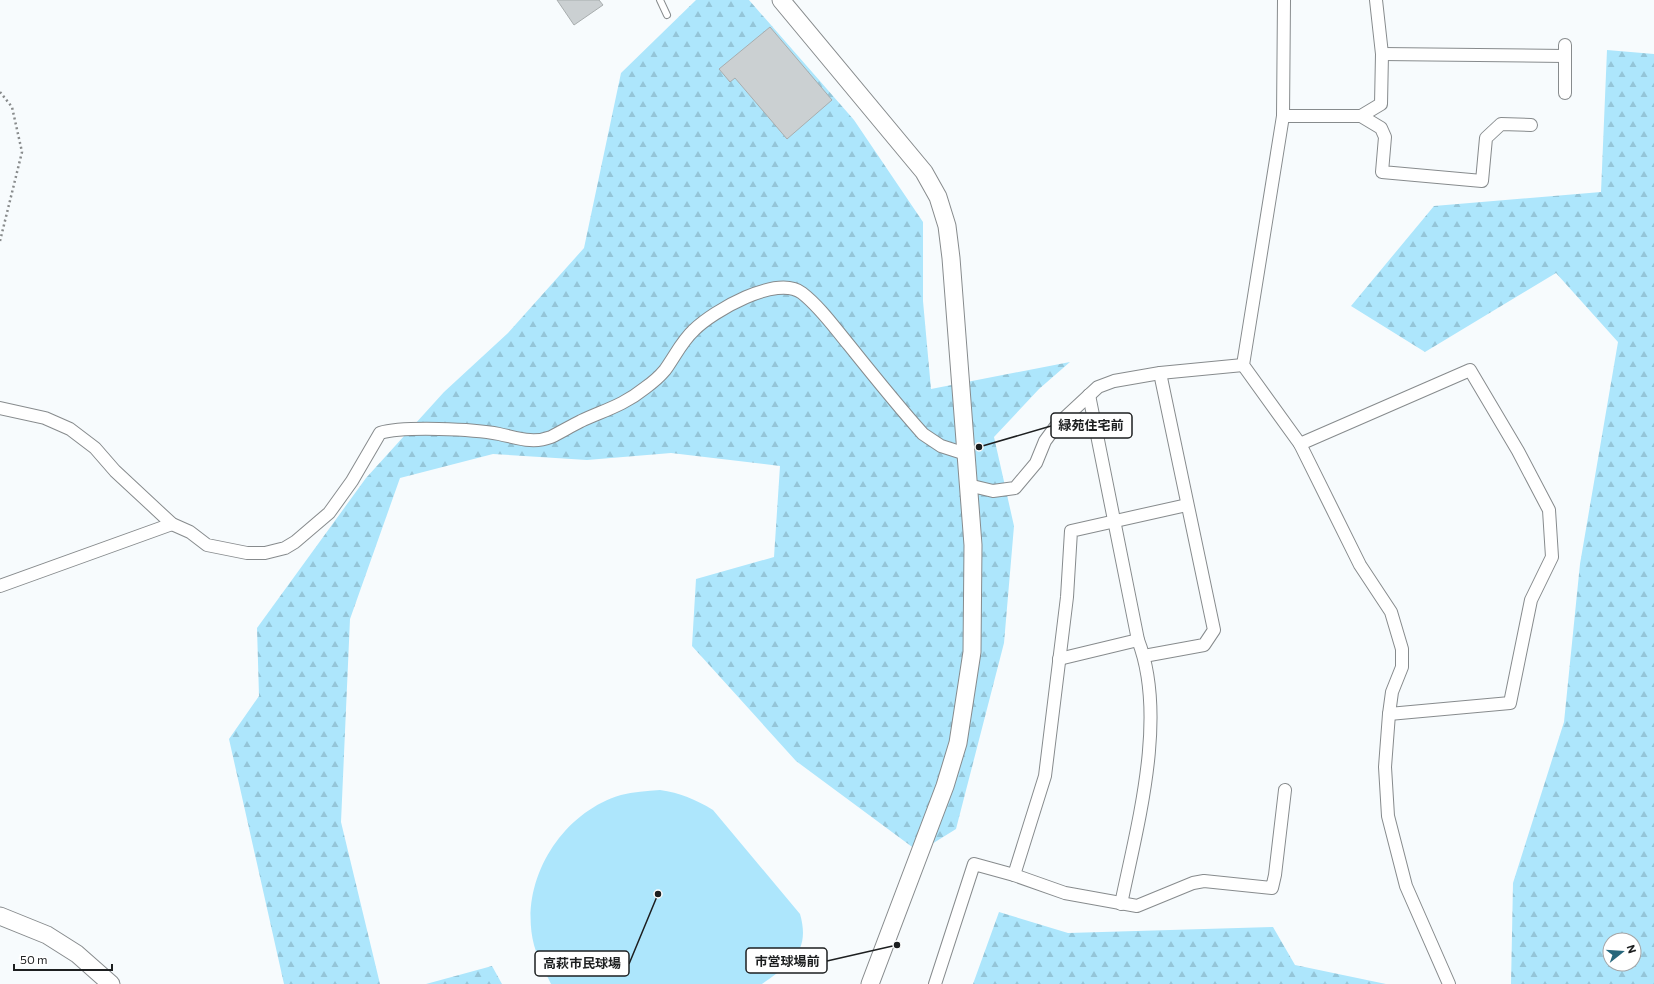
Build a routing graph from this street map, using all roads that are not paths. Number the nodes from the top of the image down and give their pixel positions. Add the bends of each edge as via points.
1 (660, 0) edge
2 (781, 0) edge
3 (1284, 0) edge
4 (1376, 0) edge
5 (666, 15) dead end
6 (1382, 54) junction
7 (1565, 92) dead end
8 (1283, 116) junction
9 (1361, 116) junction
10 (1531, 125) dead end
11 (1243, 365) junction
12 (1160, 373) junction
13 (1089, 395) junction
14 (0, 408) edge
15 (1300, 444) junction
16 (966, 454) junction
17 (968, 485) junction
18 (1187, 505) junction
19 (1113, 521) junction
20 (172, 524) junction
21 (0, 586) edge
22 (1138, 640) junction
23 (1144, 656) junction
24 (1059, 659) junction
25 (1389, 714) junction
26 (1286, 790) dead end
27 (1014, 875) junction
28 (1121, 904) junction
29 (0, 916) edge
30 (111, 984) edge
31 (870, 984) edge
32 (935, 984) edge
33 (1449, 984) edge

1 - 5 lane
2 - 16 street via 904,146 924,172 938,197 947,226 951,258
3 - 8 street
4 - 6 street
6 - 7 street via 1565,51
6 - 9 street via 1381,104
8 - 9 street
8 - 11 street
9 - 10 street via 1381,128 1385,137 1382,172 1482,182 1486,138 1500,124
11 - 12 street
11 - 15 street
12 - 13 street via 1114,381 1098,387
12 - 18 street
13 - 17 street via 1056,426 1045,441 1036,464 1015,488 993,491
13 - 19 street
14 - 20 street via 45,418 70,429 95,448 115,471
15 - 25 street via 1360,565 1391,612 1402,649 1402,667 1392,692
15 - 25 street via 1470,370 1518,451 1548,510 1552,557 1531,600 1510,703
16 - 17 street
16 - 20 street via 941,446 923,434 830,321 800,291 788,288 746,296 707,319 694,330 664,370 645,388 621,405 580,421 552,436 529,441 499,434 462,431 412,430 380,433 352,481 329,513 285,548 265,553 247,553 216,548
17 - 31 street via 973,545 972,652 958,743 945,786
18 - 19 street
18 - 23 street via 1214,630 1204,645
19 - 22 street
19 - 24 street via 1071,531 1067,597
20 - 21 street
22 - 23 street
22 - 24 street
23 - 28 street via 1150,688 1145,783
24 - 27 street via 1045,776
25 - 33 street via 1385,767 1388,816 1406,886
26 - 28 street via 1272,888 1204,881 1137,906
27 - 28 street via 1065,893
27 - 32 street via 974,864
29 - 30 street via 47,935 76,954

